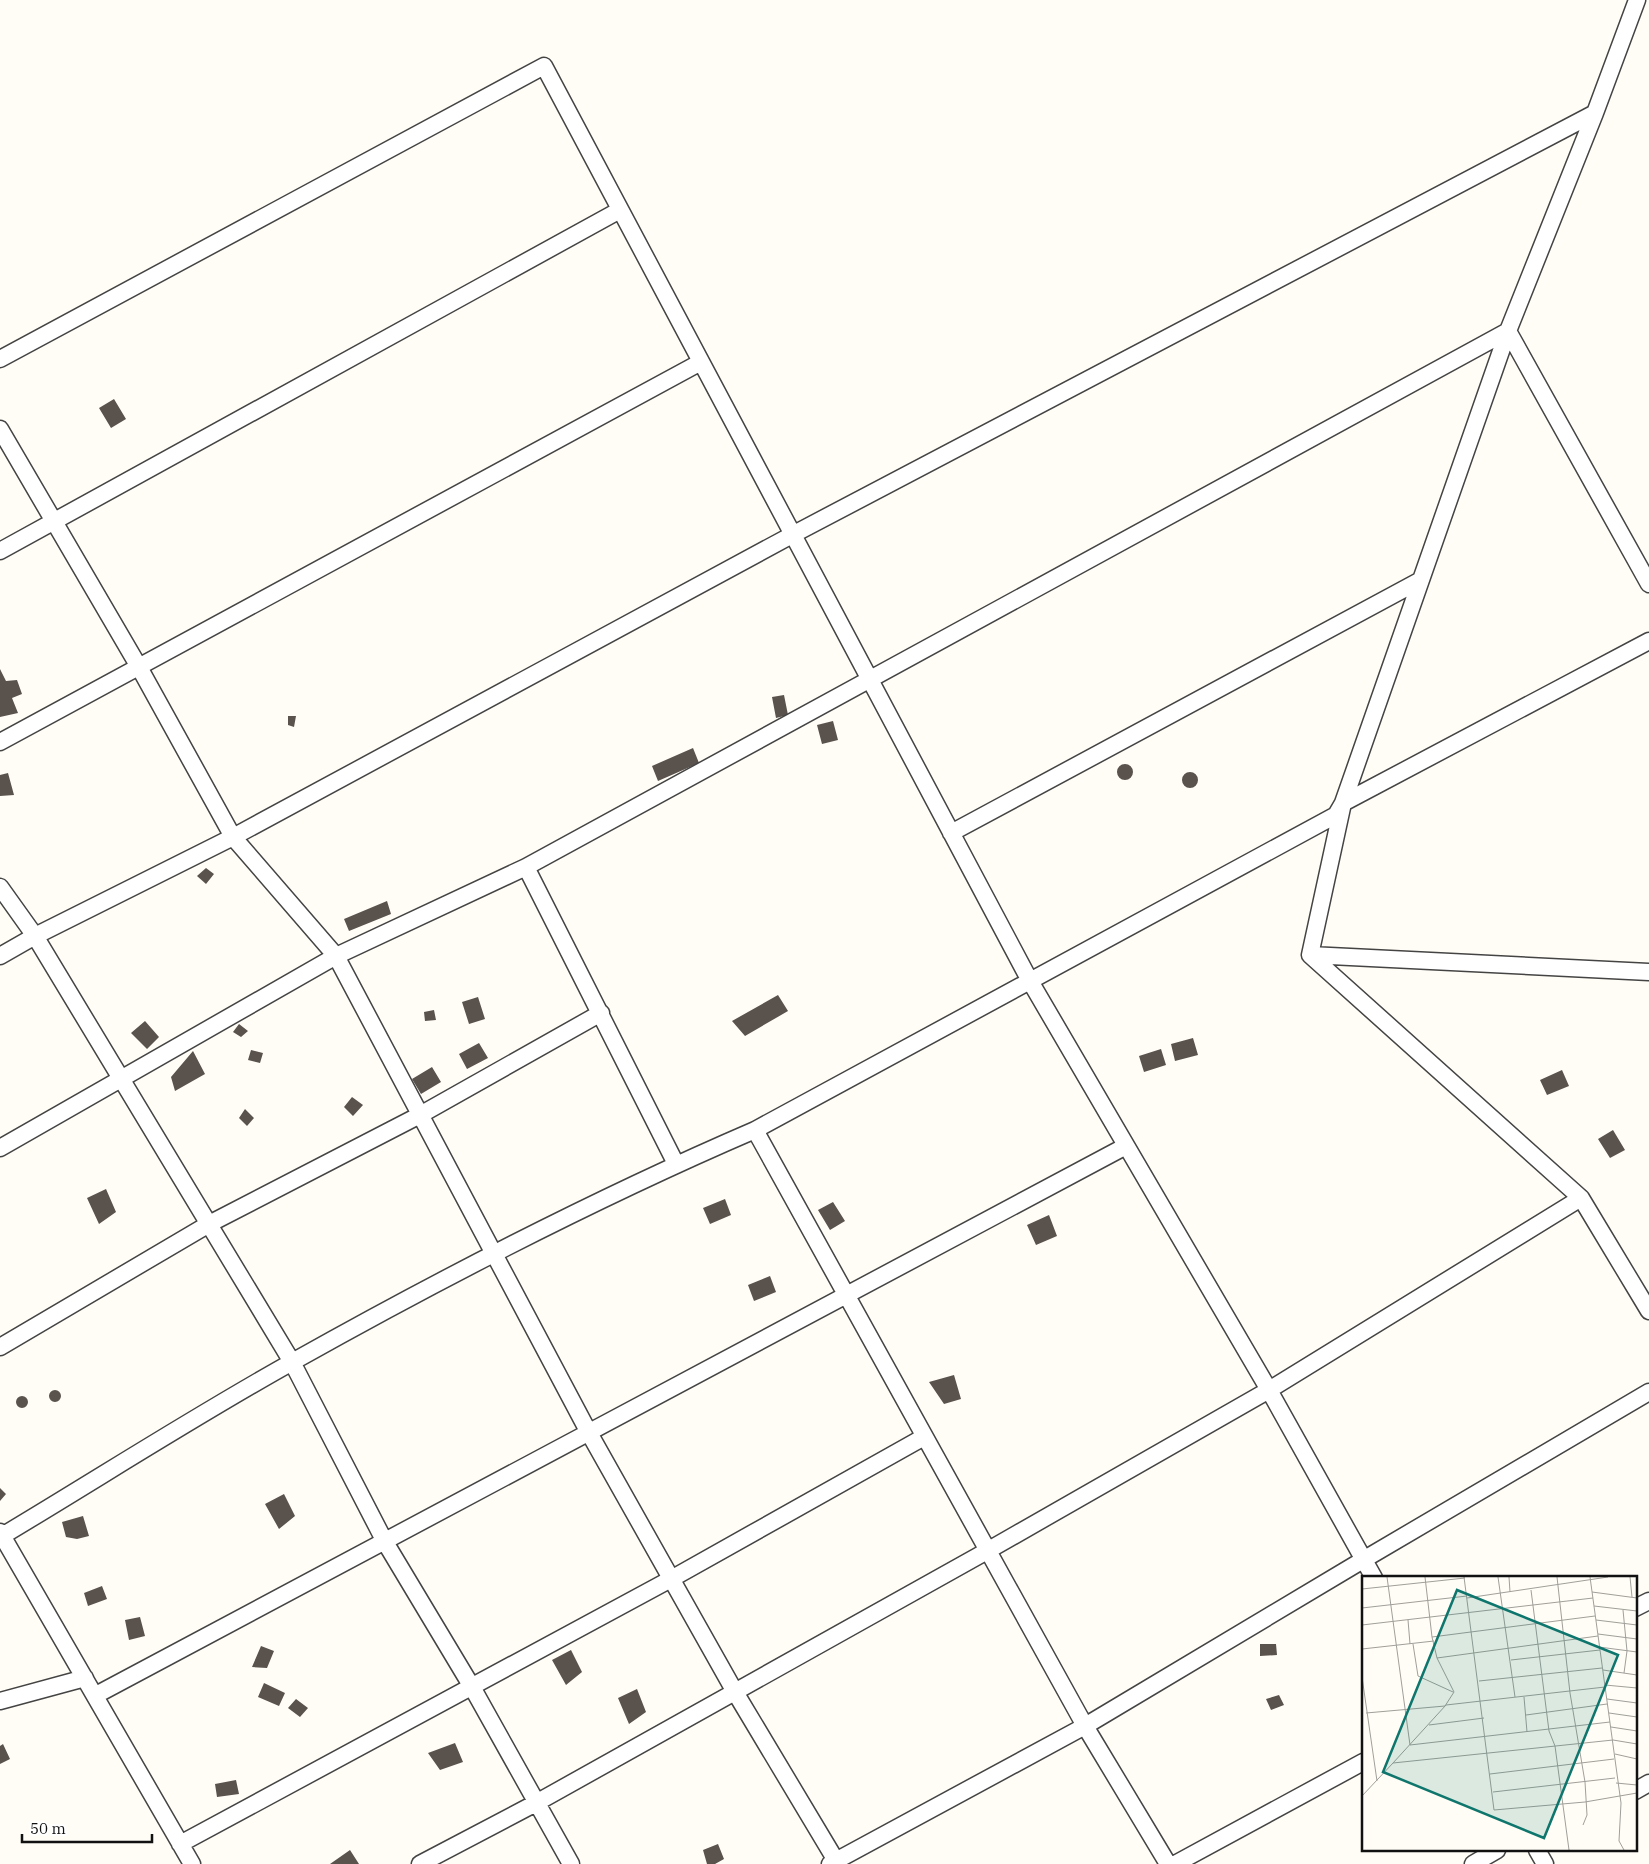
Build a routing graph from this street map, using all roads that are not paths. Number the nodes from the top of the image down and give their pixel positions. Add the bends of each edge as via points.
1 (1638, 0) edge
2 (1594, 113) junction
3 (620, 210) junction
4 (1508, 331) junction
5 (0, 359) edge
6 (701, 362) junction
7 (0, 429) edge
8 (53, 522) junction
9 (792, 535) junction
10 (0, 551) edge
11 (1420, 581) junction
12 (1649, 584) edge
13 (1649, 641) edge
14 (140, 667) junction
15 (869, 680) junction
16 (0, 742) edge
17 (1343, 803) junction
18 (951, 833) junction
19 (233, 837) junction
20 (526, 867) junction
21 (0, 887) edge
22 (35, 936) junction
23 (1310, 955) junction
24 (0, 956) edge
25 (336, 956) junction
26 (1649, 972) edge
27 (1030, 981) junction
28 (600, 1013) junction
29 (120, 1078) junction
30 (420, 1115) junction
31 (755, 1130) junction
32 (1126, 1146) junction
33 (0, 1148) edge
34 (676, 1164) junction
35 (1581, 1198) junction
36 (209, 1224) junction
37 (492, 1253) junction
38 (847, 1294) junction
39 (1649, 1311) edge
40 (0, 1347) edge
41 (292, 1362) junction
42 (1269, 1390) junction
43 (1649, 1392) edge
44 (588, 1431) junction
45 (924, 1437) junction
46 (1, 1534) edge
47 (385, 1542) junction
48 (987, 1551) junction
49 (7, 1557) edge
50 (1363, 1560) junction
51 (1373, 1576) edge
52 (671, 1579) junction
53 (1649, 1601) edge
54 (1636, 1608) edge
55 (85, 1678) junction
56 (472, 1688) junction
57 (735, 1692) junction
58 (96, 1695) junction
59 (0, 1701) edge
60 (1085, 1726) junction
61 (1362, 1763) edge
62 (1649, 1783) edge
63 (1636, 1790) edge
64 (536, 1803) junction
65 (180, 1844) junction
66 (1494, 1852) edge
67 (1538, 1852) edge
68 (835, 1863) edge
69 (192, 1864) edge
70 (420, 1864) edge
71 (571, 1864) edge
72 (1168, 1864) edge
73 (1175, 1864) edge
74 (1473, 1864) edge
75 (1545, 1864) edge

1 - 2 street
2 - 4 street
2 - 9 street
3 - 5 street via 544,66
3 - 6 street
3 - 8 street
4 - 11 street
4 - 12 street
4 - 15 street
6 - 9 street
6 - 14 street
7 - 8 street
8 - 10 street
8 - 14 street
9 - 15 street
9 - 19 street
11 - 17 street
11 - 18 street
13 - 17 street
14 - 16 street
14 - 19 street
15 - 18 street
15 - 20 street
17 - 23 street
17 - 27 street via 1336,815
18 - 27 street
19 - 22 street
19 - 25 street
20 - 25 street
20 - 28 street
21 - 22 street
22 - 24 street
22 - 29 street
23 - 26 street
23 - 35 street
25 - 29 street
25 - 30 street
27 - 31 street
27 - 32 street
28 - 30 street
28 - 34 street
29 - 33 street
29 - 36 street
30 - 36 street
30 - 37 street
31 - 34 street
31 - 38 street
32 - 38 street
32 - 42 street
34 - 37 street
35 - 39 street
35 - 42 street
36 - 40 street
36 - 41 street
37 - 41 street
37 - 44 street
38 - 44 street
38 - 45 street
41 - 46 street
41 - 47 street
42 - 48 street
42 - 50 street
43 - 50 street
44 - 47 street
44 - 52 street
45 - 48 street
45 - 52 street
46 - 49 street
47 - 56 street
47 - 58 street
48 - 57 street
48 - 60 street
49 - 55 street
50 - 51 street
50 - 60 street
52 - 56 street
52 - 57 street
53 - 54 street
55 - 58 street
55 - 59 street
56 - 64 street
56 - 65 street
57 - 64 street
57 - 68 street
58 - 65 street
60 - 68 street
60 - 72 street
61 - 73 street
62 - 63 street
64 - 70 street
64 - 71 street
65 - 69 street
66 - 74 street
67 - 75 street

